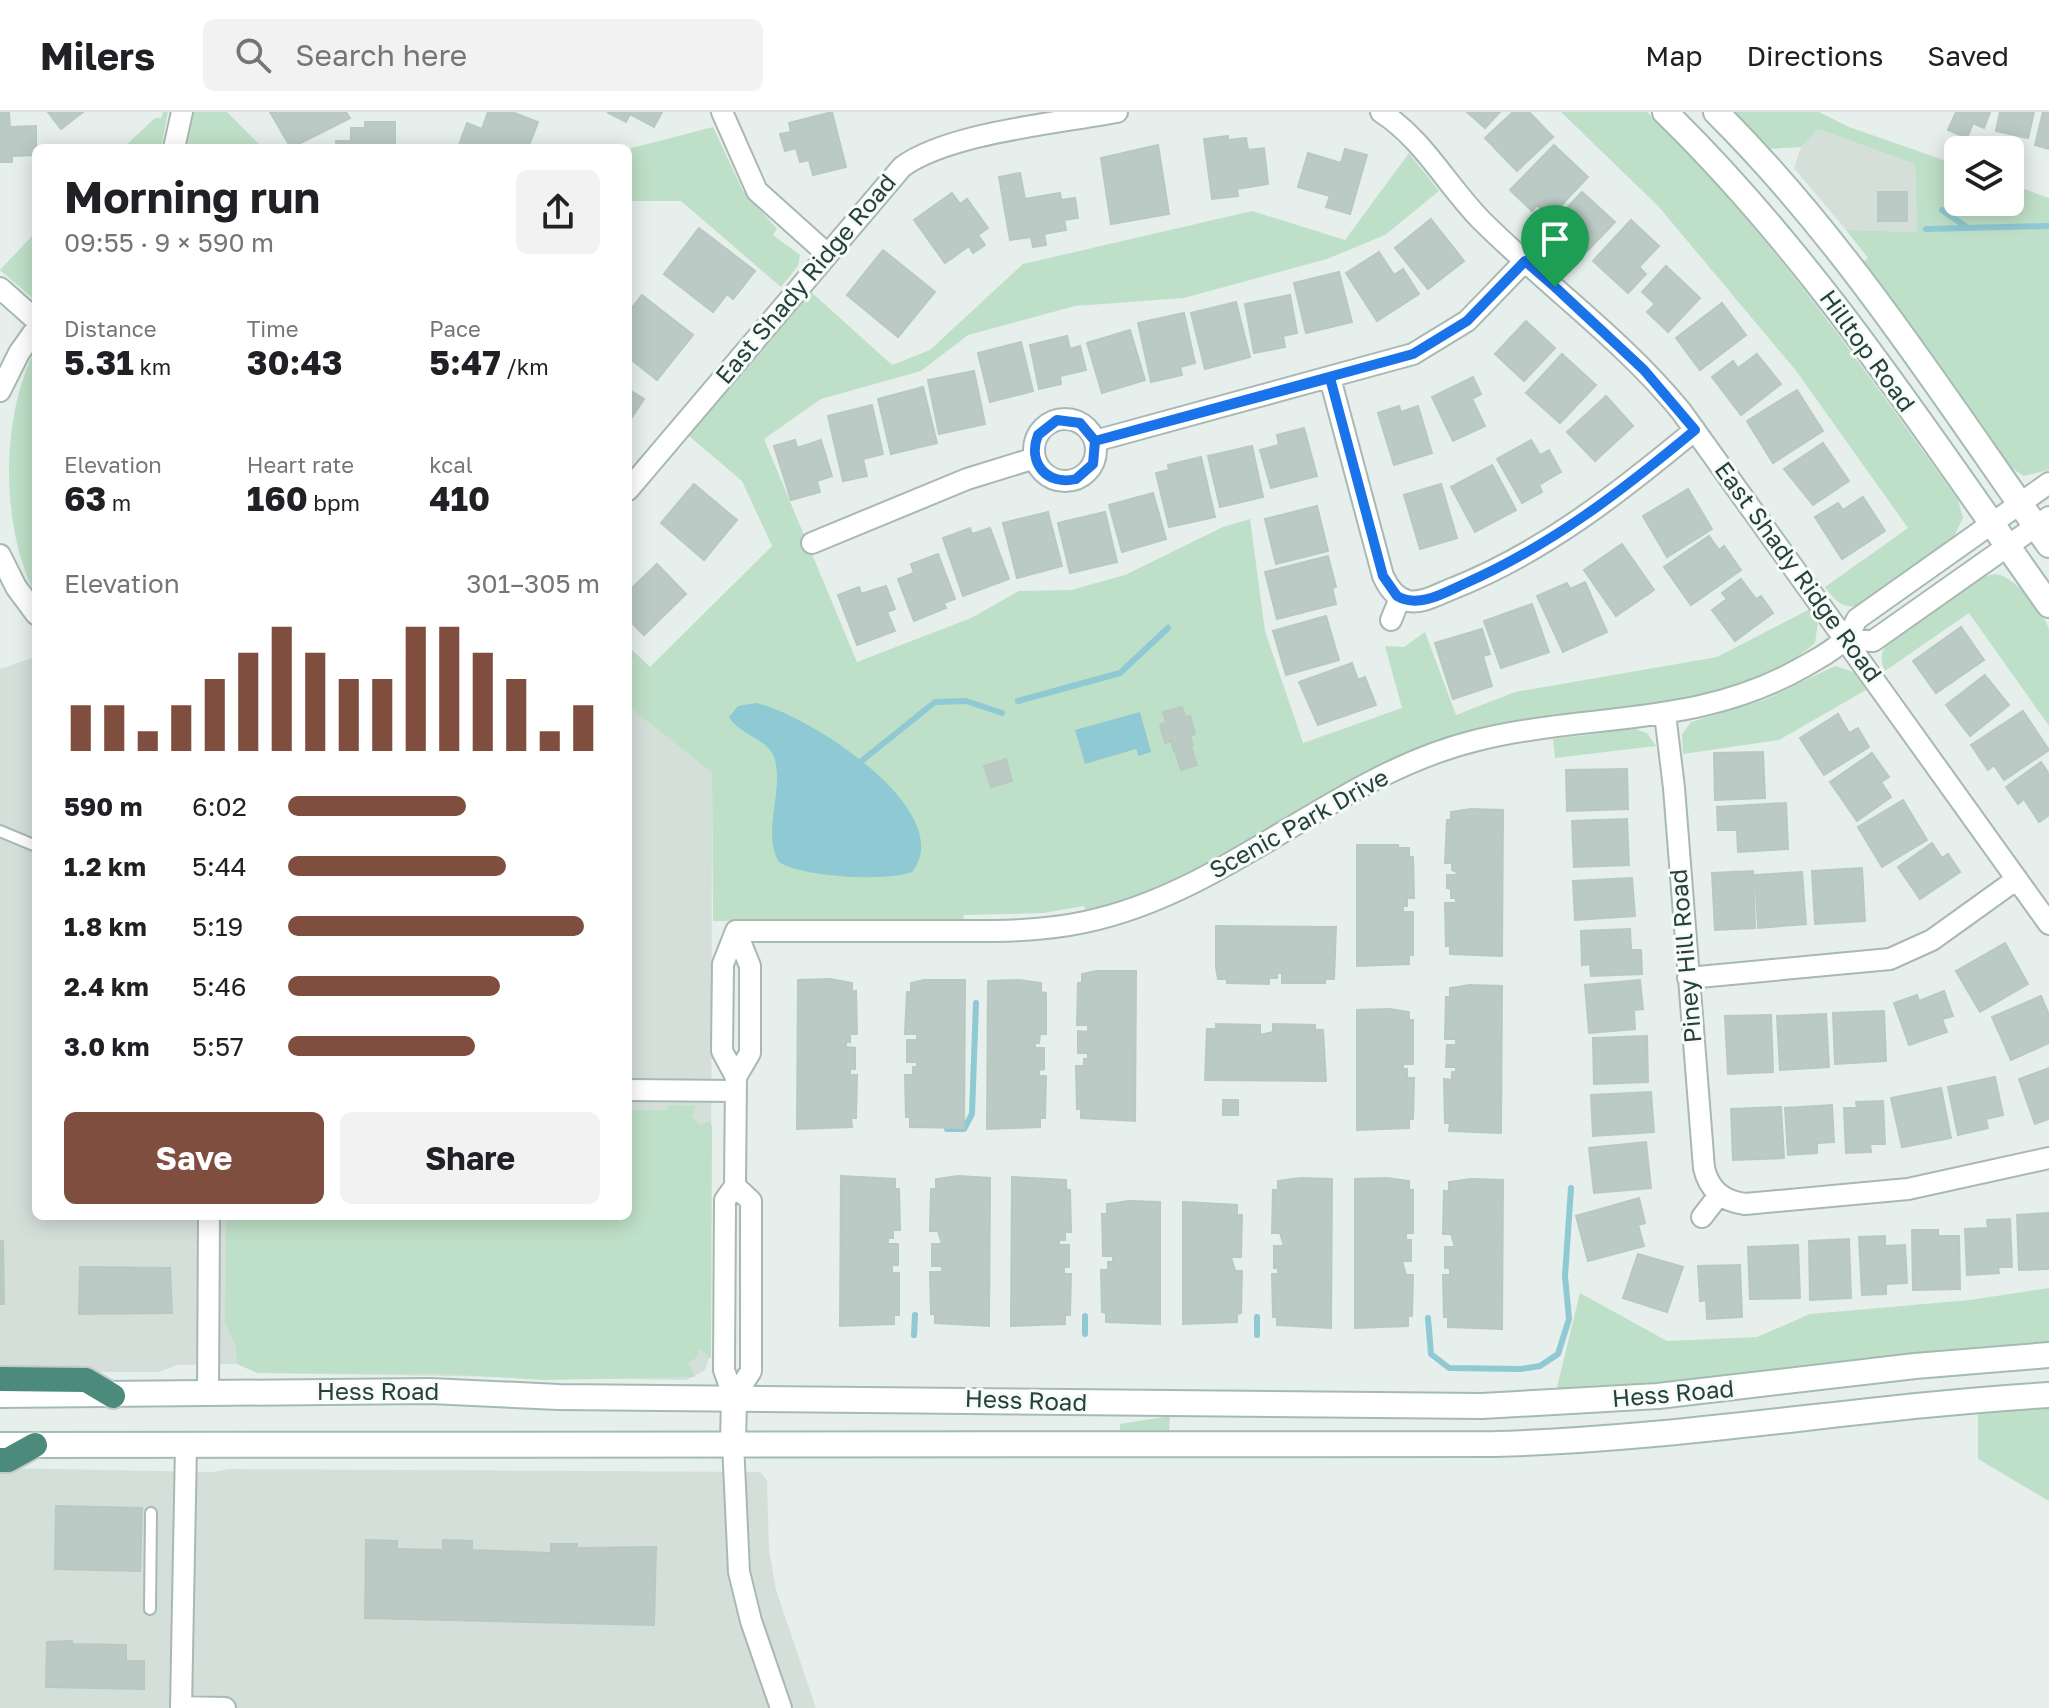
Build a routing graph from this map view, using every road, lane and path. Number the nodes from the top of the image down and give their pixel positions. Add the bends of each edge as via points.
1 (182, 112) edge
2 (722, 112) edge
3 (1117, 112) edge
4 (1381, 112) edge
5 (1665, 112) edge
6 (1716, 112) edge
7 (1009, 122) edge
8 (175, 144) edge
9 (826, 253) junction
10 (1525, 261) junction
11 (0, 288) edge
12 (32, 316) edge
13 (32, 335) edge
14 (1330, 378) junction
15 (0, 391) edge
16 (1695, 430) junction
17 (1095, 441) junction
18 (1035, 458) junction
19 (2049, 483) edge
20 (632, 485) edge
21 (2020, 504) junction
22 (1991, 524) junction
23 (2045, 530) edge
24 (812, 543) dead end
25 (2007, 547) junction
26 (0, 555) edge
27 (1400, 598) junction
28 (2049, 605) edge
29 (32, 609) edge
30 (1391, 620) dead end
31 (1848, 639) junction
32 (1665, 714) junction
33 (0, 831) edge
34 (32, 844) edge
35 (2017, 879) junction
36 (2049, 924) edge
37 (1688, 978) junction
38 (736, 1084) junction
39 (632, 1090) edge
40 (2049, 1158) edge
41 (1719, 1195) junction
42 (1702, 1217) dead end
43 (209, 1220) edge
44 (2049, 1355) edge
45 (0, 1379) edge
46 (0, 1395) edge
47 (208, 1395) junction
48 (2049, 1395) edge
49 (113, 1396) junction
50 (734, 1398) junction
51 (733, 1443) junction
52 (0, 1445) edge
53 (35, 1445) junction
54 (186, 1445) junction
55 (0, 1460) edge
56 (151, 1513) dead end
57 (150, 1609) dead end
58 (181, 1708) edge
59 (225, 1708) edge
60 (781, 1708) edge

1 - 8 street
2 - 9 street via 757,191
3 - 7 street, East Shady Ridge Road
4 - 10 street, East Shady Ridge Road via 1412,137 1466,203
5 - 22 main road, Hilltop Road via 1813,277
6 - 21 main road, Hilltop Road via 1834,246
7 - 9 street, East Shady Ridge Road via 908,162
9 - 20 street, East Shady Ridge Road
10 - 14 street via 1477,312 1441,340 1407,356
10 - 16 street, East Shady Ridge Road via 1631,356
11 - 12 street
13 - 15 street
14 - 17 street
14 - 27 street via 1383,576
16 - 27 street via 1598,508 1535,550 1427,599
16 - 31 street, East Shady Ridge Road
17 - 18 street via 1080,423 1057,420 1038,435
17 - 18 street via 1093,464 1076,479 1054,479
18 - 24 street via 967,479
19 - 21 street, Scenic Park Drive
21 - 22 street, Scenic Park Drive
21 - 23 main road, Hilltop Road
22 - 25 main road, Hilltop Road
22 - 31 street, Scenic Park Drive via 1857,619
23 - 25 street, Scenic Park Drive
25 - 28 main road, Hilltop Road
25 - 31 street, Scenic Park Drive via 1873,641
26 - 29 street
27 - 30 street
31 - 32 street, Scenic Park Drive via 1748,694
31 - 35 street, East Shady Ridge Road
32 - 37 street, Piney Hill Road
32 - 38 street, Scenic Park Drive via 1507,734 1427,756 1183,889 1089,922 1011,931 736,931 750,966 750,1053
33 - 34 lane
35 - 36 street, East Shady Ridge Road
35 - 37 street via 1932,940 1890,959
37 - 41 street, Piney Hill Road via 1704,1168
38 - 39 street
38 - 50 street via 735,1186 751,1201 751,1371
40 - 41 street via 1908,1189 1745,1204
41 - 42 street
43 - 47 street
44 - 50 main road, Hess Road via 1658,1396 1482,1406
45 - 49 highway via 86,1380
46 - 49 main road, Hess Road
47 - 49 main road, Hess Road
47 - 50 main road, Hess Road via 430,1391
48 - 51 main road, Hess Road via 1539,1443
50 - 51 main road
51 - 54 main road, Hess Road
51 - 60 street via 739,1572
52 - 53 main road, Hess Road
53 - 54 main road, Hess Road
53 - 55 highway
54 - 58 street
56 - 57 lane
58 - 59 street

